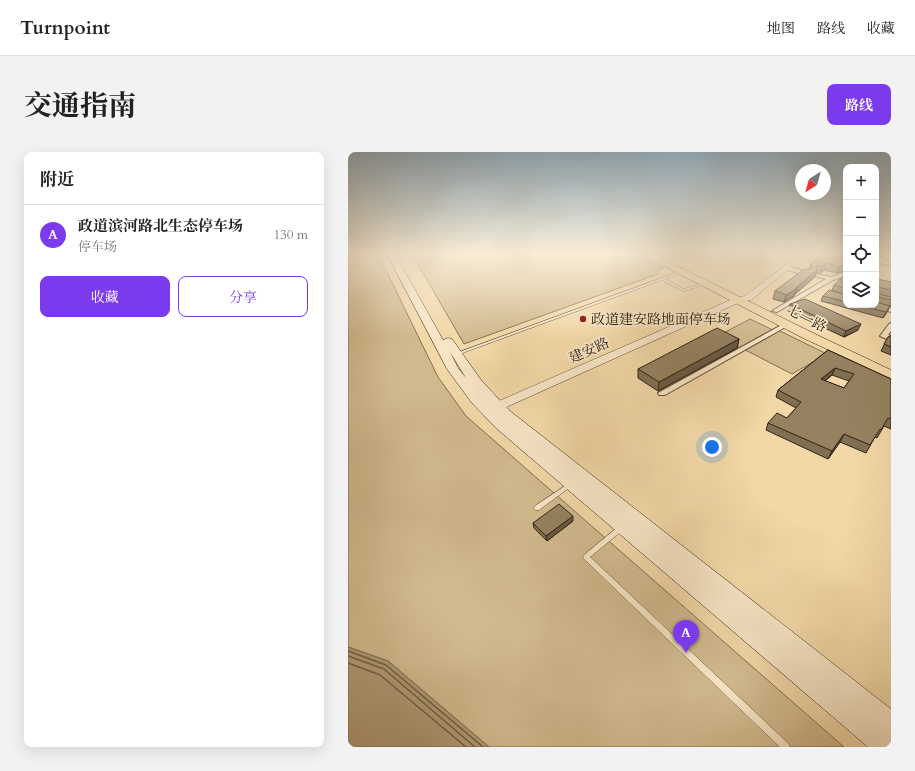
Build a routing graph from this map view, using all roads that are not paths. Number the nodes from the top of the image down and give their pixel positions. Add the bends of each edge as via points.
1 (406, 282) edge
2 (415, 282) edge
3 (654, 282) edge
4 (668, 282) edge
5 (701, 282) edge
6 (709, 282) edge
7 (768, 282) edge
8 (826, 282) edge
9 (705, 284) junction
10 (743, 300) junction
11 (879, 307) edge
12 (891, 310) edge
13 (775, 311) dead end
14 (787, 324) junction
15 (891, 325) edge
16 (891, 339) edge
17 (456, 354) junction
18 (891, 368) edge
19 (891, 375) edge
20 (662, 393) dead end
21 (495, 411) junction
22 (571, 483) junction
23 (537, 508) dead end
24 (623, 526) junction
25 (891, 725) edge
26 (786, 747) edge
27 (888, 747) edge

1 - 21 main road via 453,370
2 - 17 main road
3 - 17 lane
4 - 9 lane via 684,290
5 - 9 main road, 七一路
6 - 10 main road, 七一路
7 - 10 street
8 - 13 street
9 - 10 main road, 七一路
10 - 14 main road, 七一路
10 - 18 main road, 七一路
10 - 21 street
11 - 12 street
14 - 19 main road, 七一路
14 - 20 street
15 - 16 street via 884,336
17 - 21 main road
21 - 22 main road via 501,425
21 - 25 main road
22 - 23 lane
22 - 24 main road
24 - 26 lane via 586,557
24 - 27 main road

